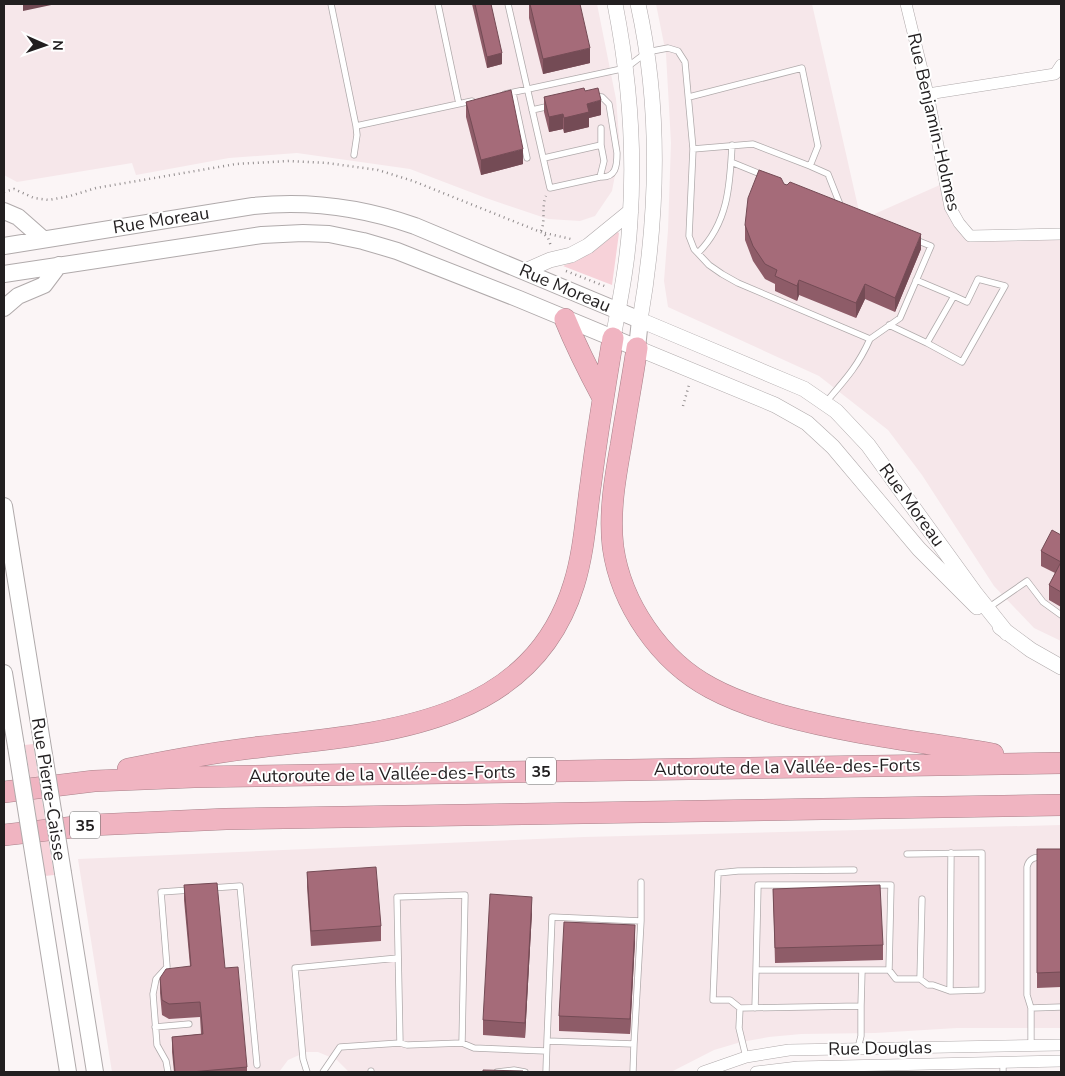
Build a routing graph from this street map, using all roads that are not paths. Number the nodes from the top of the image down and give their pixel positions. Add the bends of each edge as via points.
1 (331, 4) edge
2 (438, 4) edge
3 (508, 4) edge
4 (615, 4) edge
5 (638, 4) edge
6 (906, 4) edge
7 (647, 52) junction
8 (1061, 65) edge
9 (626, 68) junction
10 (527, 90) junction
11 (513, 93) junction
12 (928, 94) junction
13 (495, 96) edge
14 (588, 97) edge
15 (689, 97) junction
16 (477, 100) edge
17 (459, 104) junction
18 (557, 104) edge
19 (532, 110) junction
20 (356, 126) junction
21 (601, 128) dead end
22 (601, 145) junction
23 (732, 145) junction
24 (693, 149) junction
25 (354, 155) dead end
26 (527, 158) dead end
27 (544, 158) junction
28 (731, 162) junction
29 (810, 166) junction
30 (766, 176) edge
31 (600, 177) junction
32 (631, 210) junction
33 (4, 211) edge
34 (849, 211) edge
35 (1061, 234) edge
36 (912, 238) edge
37 (43, 239) junction
38 (4, 246) edge
39 (698, 253) junction
40 (59, 265) junction
41 (525, 271) junction
42 (4, 274) edge
43 (916, 280) junction
44 (954, 296) junction
45 (4, 308) edge
46 (618, 311) junction
47 (565, 319) junction
48 (640, 320) junction
49 (889, 325) junction
50 (613, 338) junction
51 (870, 338) junction
52 (927, 343) junction
53 (637, 348) junction
54 (602, 398) junction
55 (826, 403) junction
56 (4, 506) edge
57 (985, 610) junction
58 (1061, 614) edge
59 (1061, 667) edge
60 (4, 673) edge
61 (1053, 763) edge
62 (37, 787) junction
63 (4, 792) edge
64 (1061, 805) edge
65 (168, 822) junction
66 (4, 835) edge
67 (4, 842) edge
68 (951, 853) junction
69 (907, 854) dead end
70 (1053, 857) edge
71 (854, 870) dead end
72 (641, 882) dead end
73 (922, 898) dead end
74 (641, 921) junction
75 (398, 958) junction
76 (756, 970) junction
77 (862, 970) junction
78 (889, 970) junction
79 (920, 979) junction
80 (950, 991) junction
81 (861, 1006) junction
82 (1061, 1007) edge
83 (740, 1008) junction
84 (755, 1008) junction
85 (1031, 1008) junction
86 (189, 1024) dead end
87 (155, 1026) junction
88 (547, 1042) junction
89 (400, 1043) junction
90 (462, 1043) junction
91 (634, 1044) junction
92 (1031, 1045) junction
93 (1061, 1045) edge
94 (858, 1048) junction
95 (546, 1052) junction
96 (746, 1057) junction
97 (1061, 1061) edge
98 (257, 1065) dead end
99 (1003, 1067) edge
100 (858, 1069) edge
101 (68, 1072) edge
102 (95, 1072) edge
103 (168, 1072) edge
104 (307, 1072) edge
105 (323, 1072) edge
106 (497, 1072) edge
107 (525, 1072) edge
108 (546, 1072) edge
109 (633, 1072) edge
110 (703, 1072) edge
111 (756, 1072) edge

1 - 20 lane
2 - 17 lane
3 - 10 lane
4 - 9 street
5 - 7 street
6 - 12 street, Rue Benjamin-Holmes
7 - 9 lane
7 - 15 lane via 668,48 678,51 685,62
7 - 48 street via 654,186 650,255
8 - 12 street via 1055,74
9 - 10 lane
9 - 32 street via 632,139
10 - 11 lane
10 - 19 lane
11 - 13 lane
11 - 26 lane
12 - 35 street, Rue Benjamin-Holmes via 950,207 970,236
14 - 31 lane via 600,96 607,102 612,126 616,153 614,171 608,177
15 - 24 lane
15 - 29 lane via 802,68 818,146
16 - 17 lane
17 - 20 lane
18 - 19 lane
19 - 27 lane
20 - 25 lane
21 - 22 lane
22 - 27 lane
22 - 31 lane via 604,160
23 - 24 lane
23 - 28 lane
23 - 29 lane via 753,144
24 - 39 lane via 689,236
27 - 31 lane via 550,188
28 - 30 lane
28 - 39 lane via 729,186 718,227 712,239
29 - 34 lane via 828,174 840,207
32 - 41 street via 588,246
32 - 46 street
33 - 37 main road via 18,217
36 - 43 lane via 930,246
37 - 38 main road, Rue Moreau
37 - 41 main road, Rue Moreau via 253,206 316,204 396,219
39 - 51 lane via 709,265 738,282
40 - 42 main road, Rue Moreau
40 - 45 main road via 44,285 18,296
40 - 47 main road, Rue Moreau via 262,235 328,234 397,251
41 - 46 main road, Rue Moreau
43 - 44 lane
43 - 49 lane via 900,318
44 - 52 lane
44 - 52 lane via 967,302 978,279 1005,286 962,362
46 - 48 main road, Rue Moreau
46 - 50 street
47 - 50 main road, Rue Moreau
47 - 54 highway
48 - 53 main road
48 - 55 street, Rue Moreau via 804,389
49 - 51 lane
49 - 52 lane
50 - 53 main road, Rue Moreau
50 - 54 highway
51 - 55 lane via 856,368
53 - 57 street, Rue Moreau via 775,405 815,430 839,453 919,550
53 - 61 highway via 616,480 613,545 633,607 646,629 672,659 711,688 793,718 867,734
54 - 62 highway via 581,552 569,598 558,624 543,646 524,668 498,689 449,713 398,728 203,754
55 - 57 street, Rue Moreau via 868,445
56 - 102 main road, Rue Pierre-Caisse, bridge
57 - 58 lane via 1027,581 1043,602
57 - 59 street, Rue Moreau via 1007,633
60 - 101 main road, Rue Pierre-Caisse, bridge
61 - 62 highway, Autoroute de la Vallée-des-Forts / 35 via 203,777
62 - 63 highway, Autoroute de la Vallée-des-Forts / 35
64 - 65 highway, 35
65 - 66 highway, 35 via 92,825
65 - 67 highway
68 - 69 lane
68 - 80 lane
68 - 80 lane via 982,852 982,990
70 - 85 lane via 1034,857 1027,867 1027,995
71 - 83 lane via 718,873 713,1000 730,1000
72 - 74 lane
73 - 79 lane
74 - 88 lane via 552,917
74 - 91 lane
75 - 89 lane
75 - 90 lane via 396,897 465,895
75 - 104 lane via 295,968
76 - 77 lane
76 - 78 lane via 758,885 891,885
76 - 84 lane
77 - 78 lane
77 - 81 lane
78 - 79 lane via 896,978
79 - 80 lane via 928,985
81 - 84 lane
81 - 94 lane
82 - 85 lane
83 - 84 lane
83 - 96 lane via 739,1028
85 - 92 lane
86 - 87 lane
87 - 98 lane via 154,984 167,967 161,892 240,886
87 - 103 lane via 157,1045
88 - 91 lane
88 - 95 lane
89 - 90 lane
89 - 105 lane via 340,1048
90 - 95 lane via 474,1048
91 - 109 lane
92 - 93 street, Rue Douglas
92 - 94 street, Rue Douglas
94 - 96 street, Rue Douglas via 789,1050
94 - 100 street
95 - 108 lane
96 - 110 street, Rue Douglas
97 - 99 street, Rue Douglas
99 - 100 street, Rue Douglas
100 - 111 street, Rue Douglas via 784,1068
106 - 107 lane

